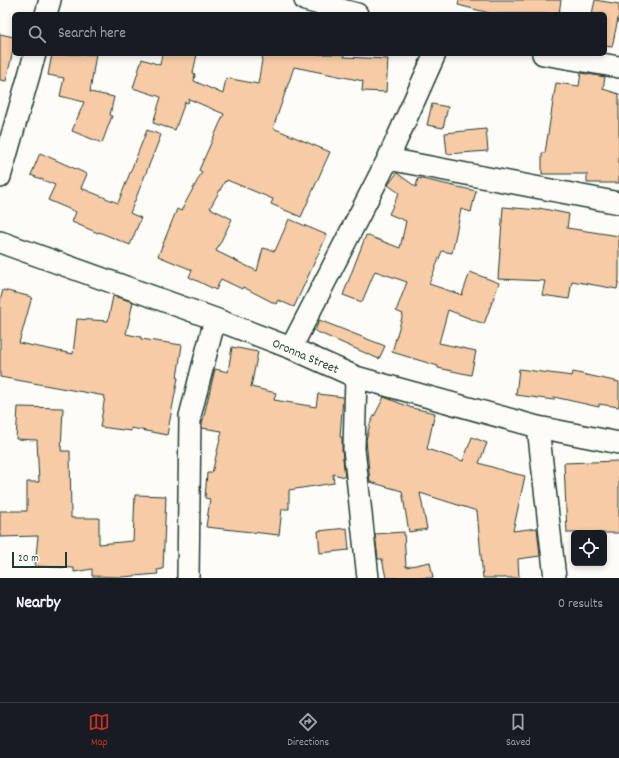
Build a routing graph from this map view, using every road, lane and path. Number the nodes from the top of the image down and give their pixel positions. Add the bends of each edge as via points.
1 (50, 0) edge
2 (305, 0) edge
3 (47, 12) edge
4 (350, 12) edge
5 (34, 56) edge
6 (434, 56) edge
7 (555, 56) edge
8 (619, 67) edge
9 (388, 159) junction
10 (0, 177) edge
11 (619, 203) edge
12 (0, 242) edge
13 (215, 319) junction
14 (291, 348) junction
15 (356, 376) junction
16 (538, 426) junction
17 (619, 443) edge
18 (188, 578) edge
19 (368, 578) edge
20 (555, 578) edge

1 - 3 street
2 - 4 street
5 - 10 street
6 - 9 street
7 - 8 street
9 - 11 street
9 - 14 street
12 - 13 street, Oronna Street
13 - 14 street, Oronna Street
13 - 18 street via 190,416
14 - 15 street, Oronna Street
15 - 16 street, Oronna Street
15 - 19 street via 354,449
16 - 17 street, Oronna Street
16 - 20 street

